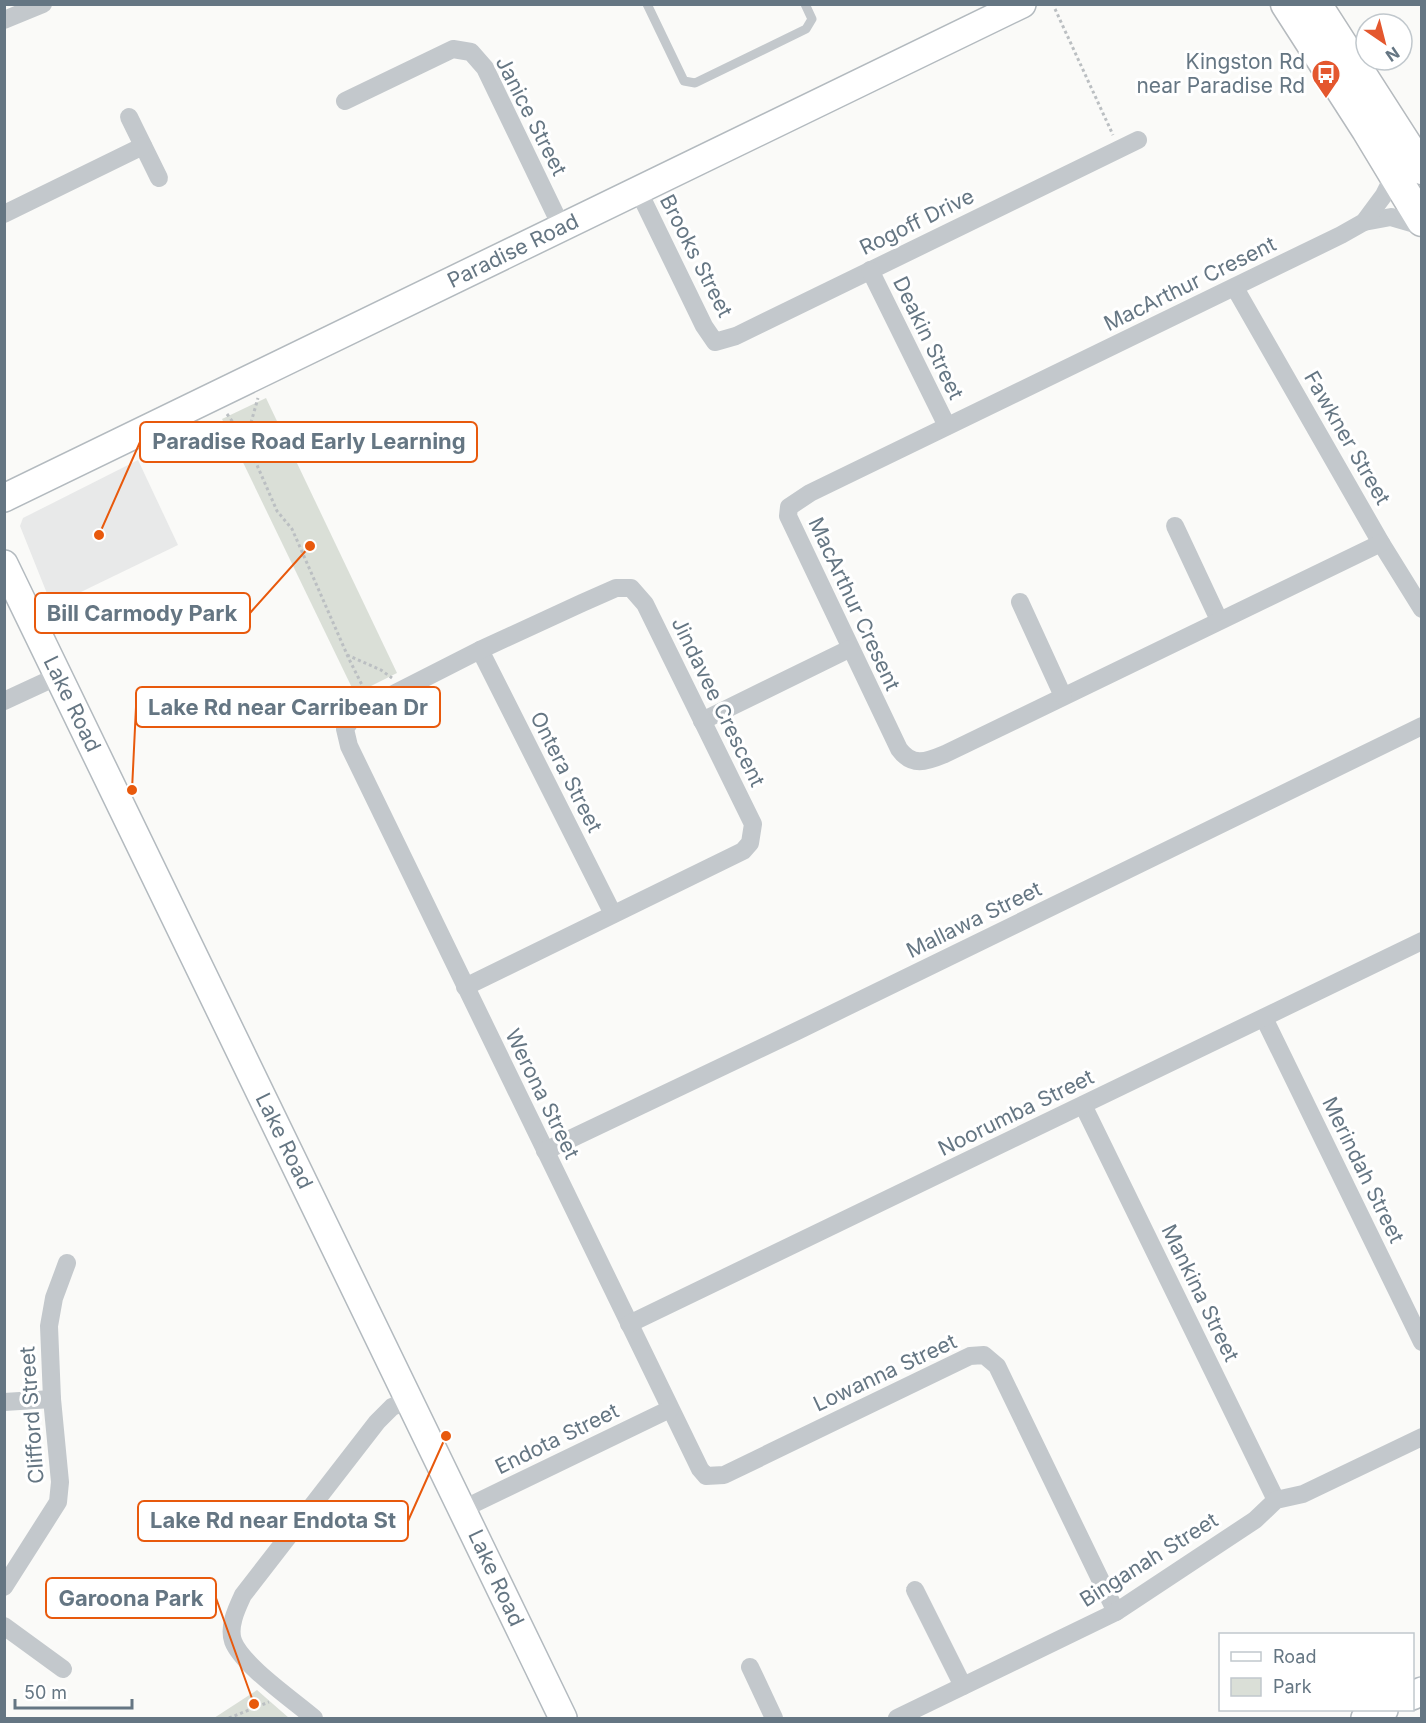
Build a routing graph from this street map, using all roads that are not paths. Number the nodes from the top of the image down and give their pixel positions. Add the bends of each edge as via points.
1 (43, 4) edge
2 (647, 4) edge
3 (806, 4) edge
4 (1022, 4) edge
5 (1286, 4) edge
6 (1316, 4) edge
7 (994, 10) edge
8 (4, 20) edge
9 (345, 101) dead end
10 (129, 117) dead end
11 (1138, 140) dead end
12 (144, 146) junction
13 (1412, 173) edge
14 (159, 178) dead end
15 (638, 190) junction
16 (1422, 197) edge
17 (4, 214) edge
18 (1422, 221) edge
19 (1364, 222) junction
20 (1422, 226) edge
21 (562, 228) junction
22 (870, 270) junction
23 (1235, 288) junction
24 (715, 342) joint
25 (947, 426) junction
26 (4, 498) edge
27 (1175, 526) dead end
28 (1381, 543) junction
29 (4, 564) edge
30 (1020, 602) dead end
31 (1422, 609) edge
32 (1220, 620) junction
33 (849, 649) junction
34 (480, 650) junction
35 (58, 676) junction
36 (1063, 696) junction
37 (4, 701) edge
38 (702, 721) junction
39 (1422, 726) edge
40 (345, 729) joint
41 (614, 914) junction
42 (1422, 941) edge
43 (465, 987) junction
44 (1264, 1018) junction
45 (1083, 1105) junction
46 (545, 1151) junction
47 (67, 1263) dead end
48 (629, 1324) junction
49 (1422, 1342) edge
50 (52, 1399) junction
51 (408, 1400) junction
52 (4, 1402) edge
53 (670, 1409) junction
54 (1422, 1437) edge
55 (706, 1476) joint
56 (1276, 1500) junction
57 (463, 1509) junction
58 (4, 1587) edge
59 (915, 1590) dead end
60 (1116, 1612) junction
61 (4, 1626) edge
62 (750, 1666) dead end
63 (63, 1669) dead end
64 (963, 1686) junction
65 (315, 1719) edge
66 (563, 1719) edge
67 (774, 1719) edge
68 (897, 1719) edge

1 - 8 street
2 - 3 lane via 684,81 695,83 806,29 812,19
4 - 7 street, Paradise Road
5 - 13 main road
6 - 13 main road
7 - 15 street, Paradise Road
9 - 21 street, Janice Street via 453,49 471,52 485,68
10 - 12 street
11 - 22 street, Rogoff Drive
12 - 14 street
12 - 17 street
13 - 16 street via 1419,179
13 - 18 main road
13 - 19 street, MacArthur Cresent via 1384,195
15 - 21 street, Paradise Road
15 - 24 street, Brooks Street
19 - 20 street, MacArthur Cresent via 1391,217
19 - 23 street, MacArthur Cresent
21 - 26 street, Paradise Road
22 - 24 street, Rogoff Drive via 736,336
22 - 25 street, Deakin Street
23 - 25 street, MacArthur Cresent
23 - 28 street, Fawkner Street
25 - 33 street, MacArthur Cresent via 789,507 792,528
27 - 32 street
28 - 31 street, Fawkner Street
28 - 32 street, MacArthur Cresent
29 - 35 street, Lake Road
30 - 36 street
32 - 36 street, MacArthur Cresent
33 - 36 street, MacArthur Cresent via 899,749 911,761 945,754
33 - 38 street
34 - 38 street, Jindavee Crescent via 616,588 631,588 645,604
34 - 40 street, Jindavee Crescent via 366,708
34 - 41 street, Ontera Street
35 - 37 street
35 - 51 street, Lake Road
38 - 41 street, Jindavee Crescent via 753,824 750,843 743,851
39 - 46 street, Mallawa Street
40 - 43 street, Werona Street via 348,746
41 - 43 street, Jindavee Crescent
42 - 44 street, Noorumba Street
43 - 46 street, Werona Street
44 - 45 street, Noorumba Street
44 - 49 street, Merindah Street
45 - 48 street, Noorumba Street
45 - 56 street, Mankina Street
46 - 48 street, Werona Street
47 - 50 street, Clifford Street via 49,1326
48 - 53 street, Werona Street
50 - 52 street
50 - 58 street, Clifford Street via 60,1482 58,1502
51 - 57 street, Lake Road
51 - 65 street via 392,1407 377,1422 243,1595 233,1617 232,1639 245,1661
53 - 55 street, Werona Street
53 - 57 street, Endota Street
54 - 56 street, Binganah Street via 1303,1494
55 - 60 street, Lowanna Street via 724,1475 970,1356 984,1355 997,1366
56 - 60 street, Binganah Street via 1255,1520
57 - 66 street, Lake Road
59 - 64 street
60 - 64 street, Binganah Street
61 - 63 street
62 - 67 street
64 - 68 street, Binganah Street

